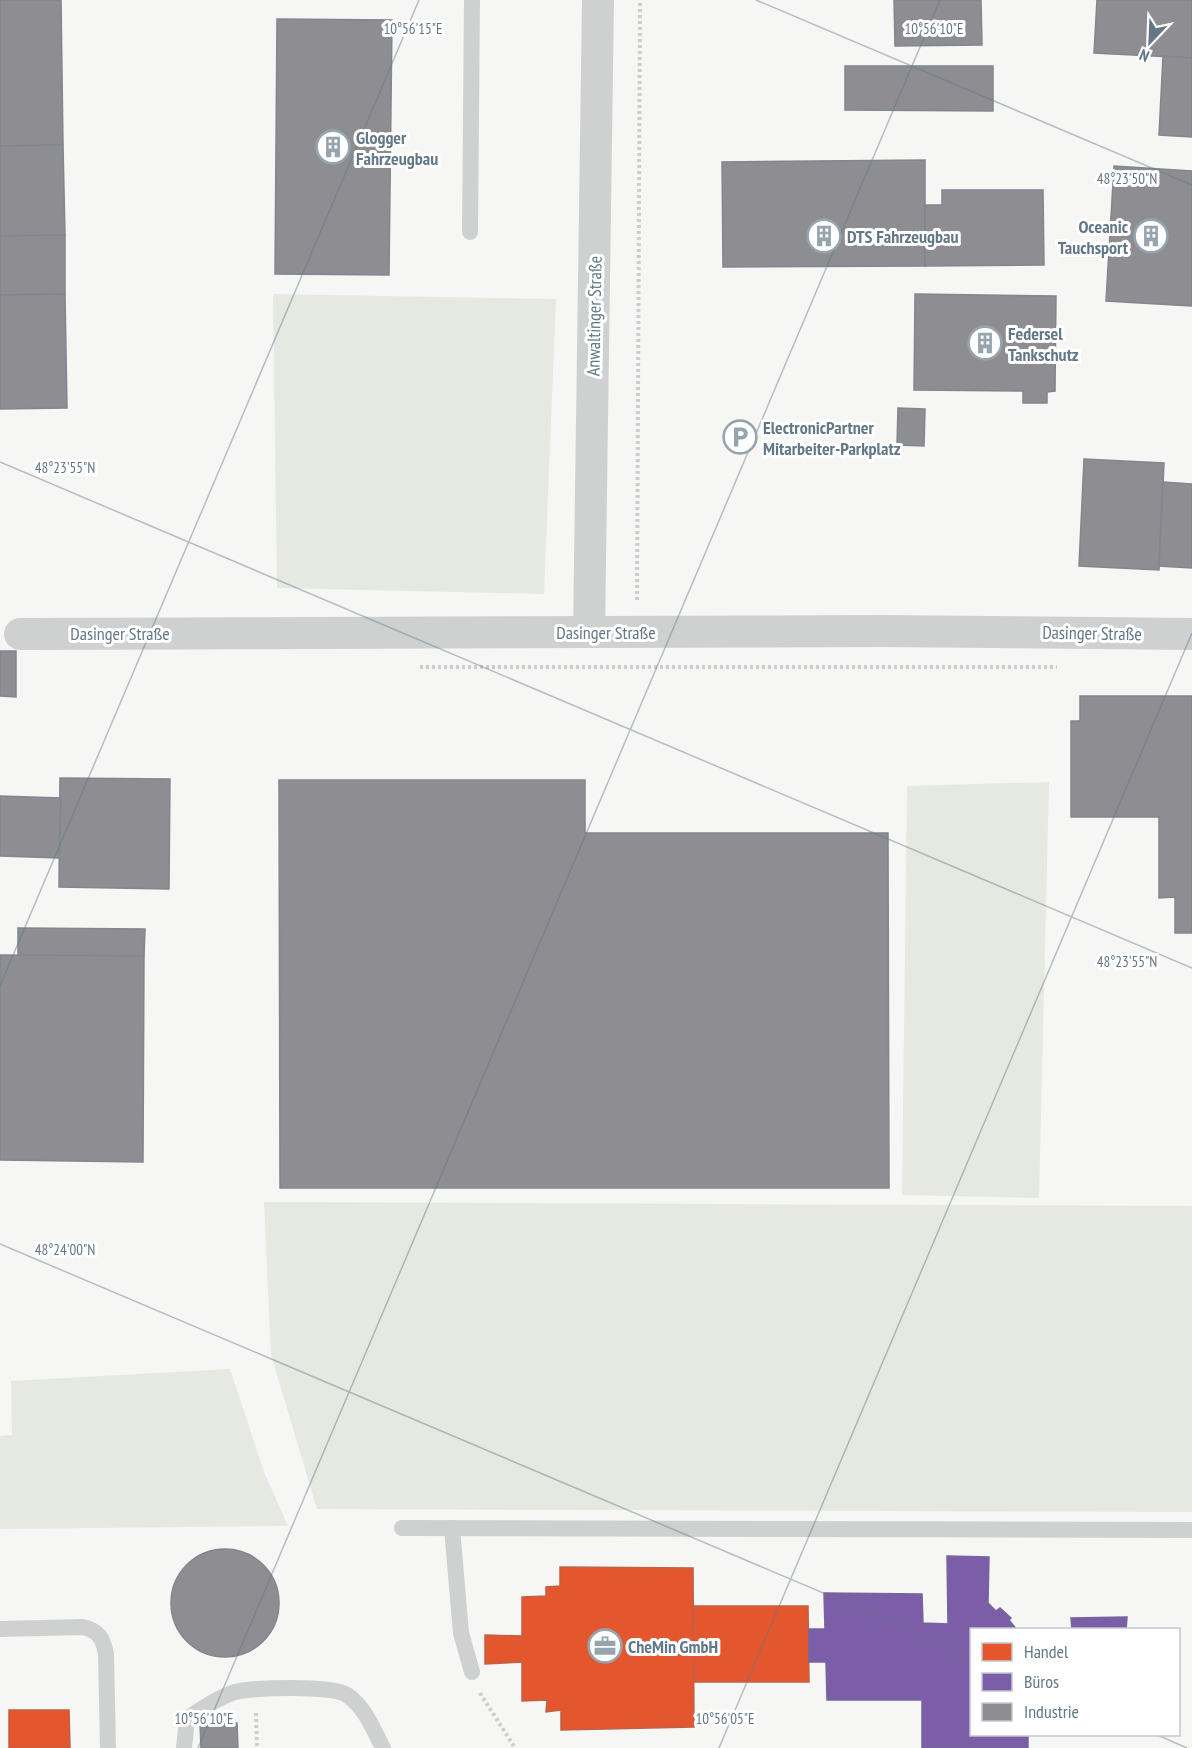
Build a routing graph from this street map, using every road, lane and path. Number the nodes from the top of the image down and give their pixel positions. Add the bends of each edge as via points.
1 (472, 0) edge
2 (598, 0) edge
3 (640, 0) edge
4 (470, 232) dead end
5 (637, 600) dead end
6 (589, 632) junction
7 (20, 634) dead end
8 (1192, 634) edge
9 (414, 667) dead end
10 (1060, 667) dead end
11 (402, 1528) dead end
12 (452, 1528) junction
13 (1192, 1530) edge
14 (0, 1629) edge
15 (471, 1672) joint
16 (256, 1689) junction
17 (108, 1748) edge
18 (184, 1748) edge
19 (257, 1748) edge
20 (383, 1748) edge
21 (515, 1748) edge

1 - 4 lane
2 - 6 street, Anwaltinger Straße
3 - 5 path
6 - 7 street, Dasinger Straße
6 - 8 street, Dasinger Straße
9 - 10 path
11 - 12 lane
12 - 13 lane
12 - 15 lane via 461,1633
14 - 17 lane via 96,1630 104,1640 106,1654
15 - 21 path via 483,1700
16 - 18 lane via 232,1693 187,1719
16 - 19 path
16 - 20 lane via 345,1693 363,1711

